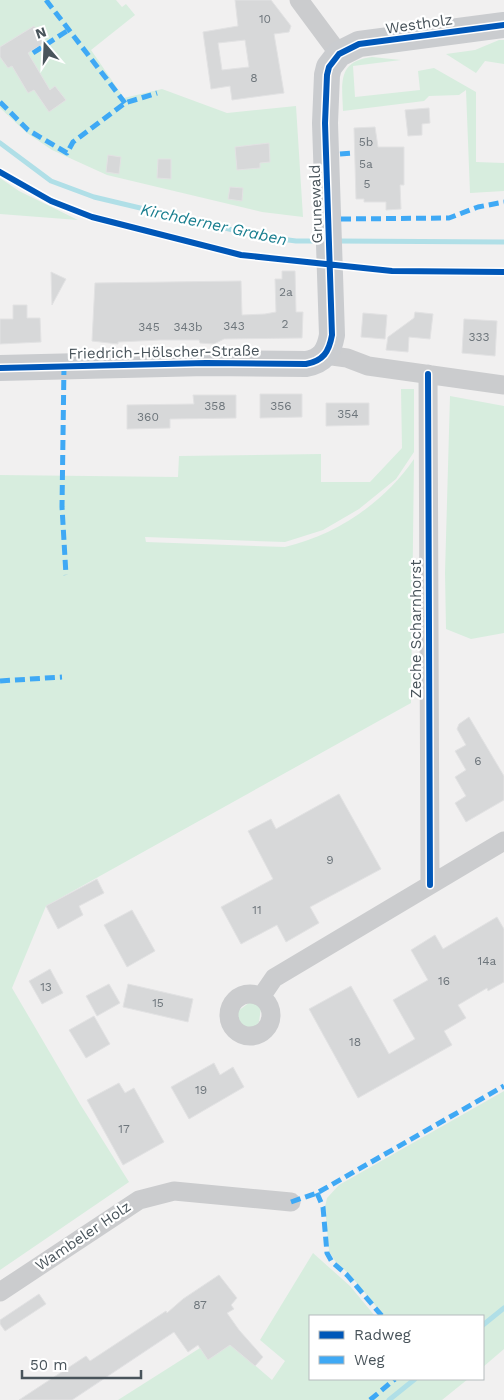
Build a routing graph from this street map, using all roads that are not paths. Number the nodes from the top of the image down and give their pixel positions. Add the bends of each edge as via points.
1 (299, 0) edge
2 (504, 25) edge
3 (339, 54) junction
4 (325, 355) junction
5 (0, 368) edge
6 (428, 374) junction
7 (504, 385) edge
8 (504, 841) edge
9 (430, 885) junction
10 (261, 997) dead end
11 (291, 1202) dead end
12 (0, 1292) edge

1 - 3 street
2 - 3 street, Westholz via 359,44
3 - 4 street, Grunewald via 329,67 326,88 332,335
4 - 5 street, Friedrich-Hölscher-Straße via 317,362 306,364 206,362
4 - 6 street via 347,358 368,366
6 - 7 street
6 - 9 street, Zeche Scharnhorst
8 - 9 street
9 - 10 street via 274,978
11 - 12 street, Wambeler Holz via 174,1192 138,1200

